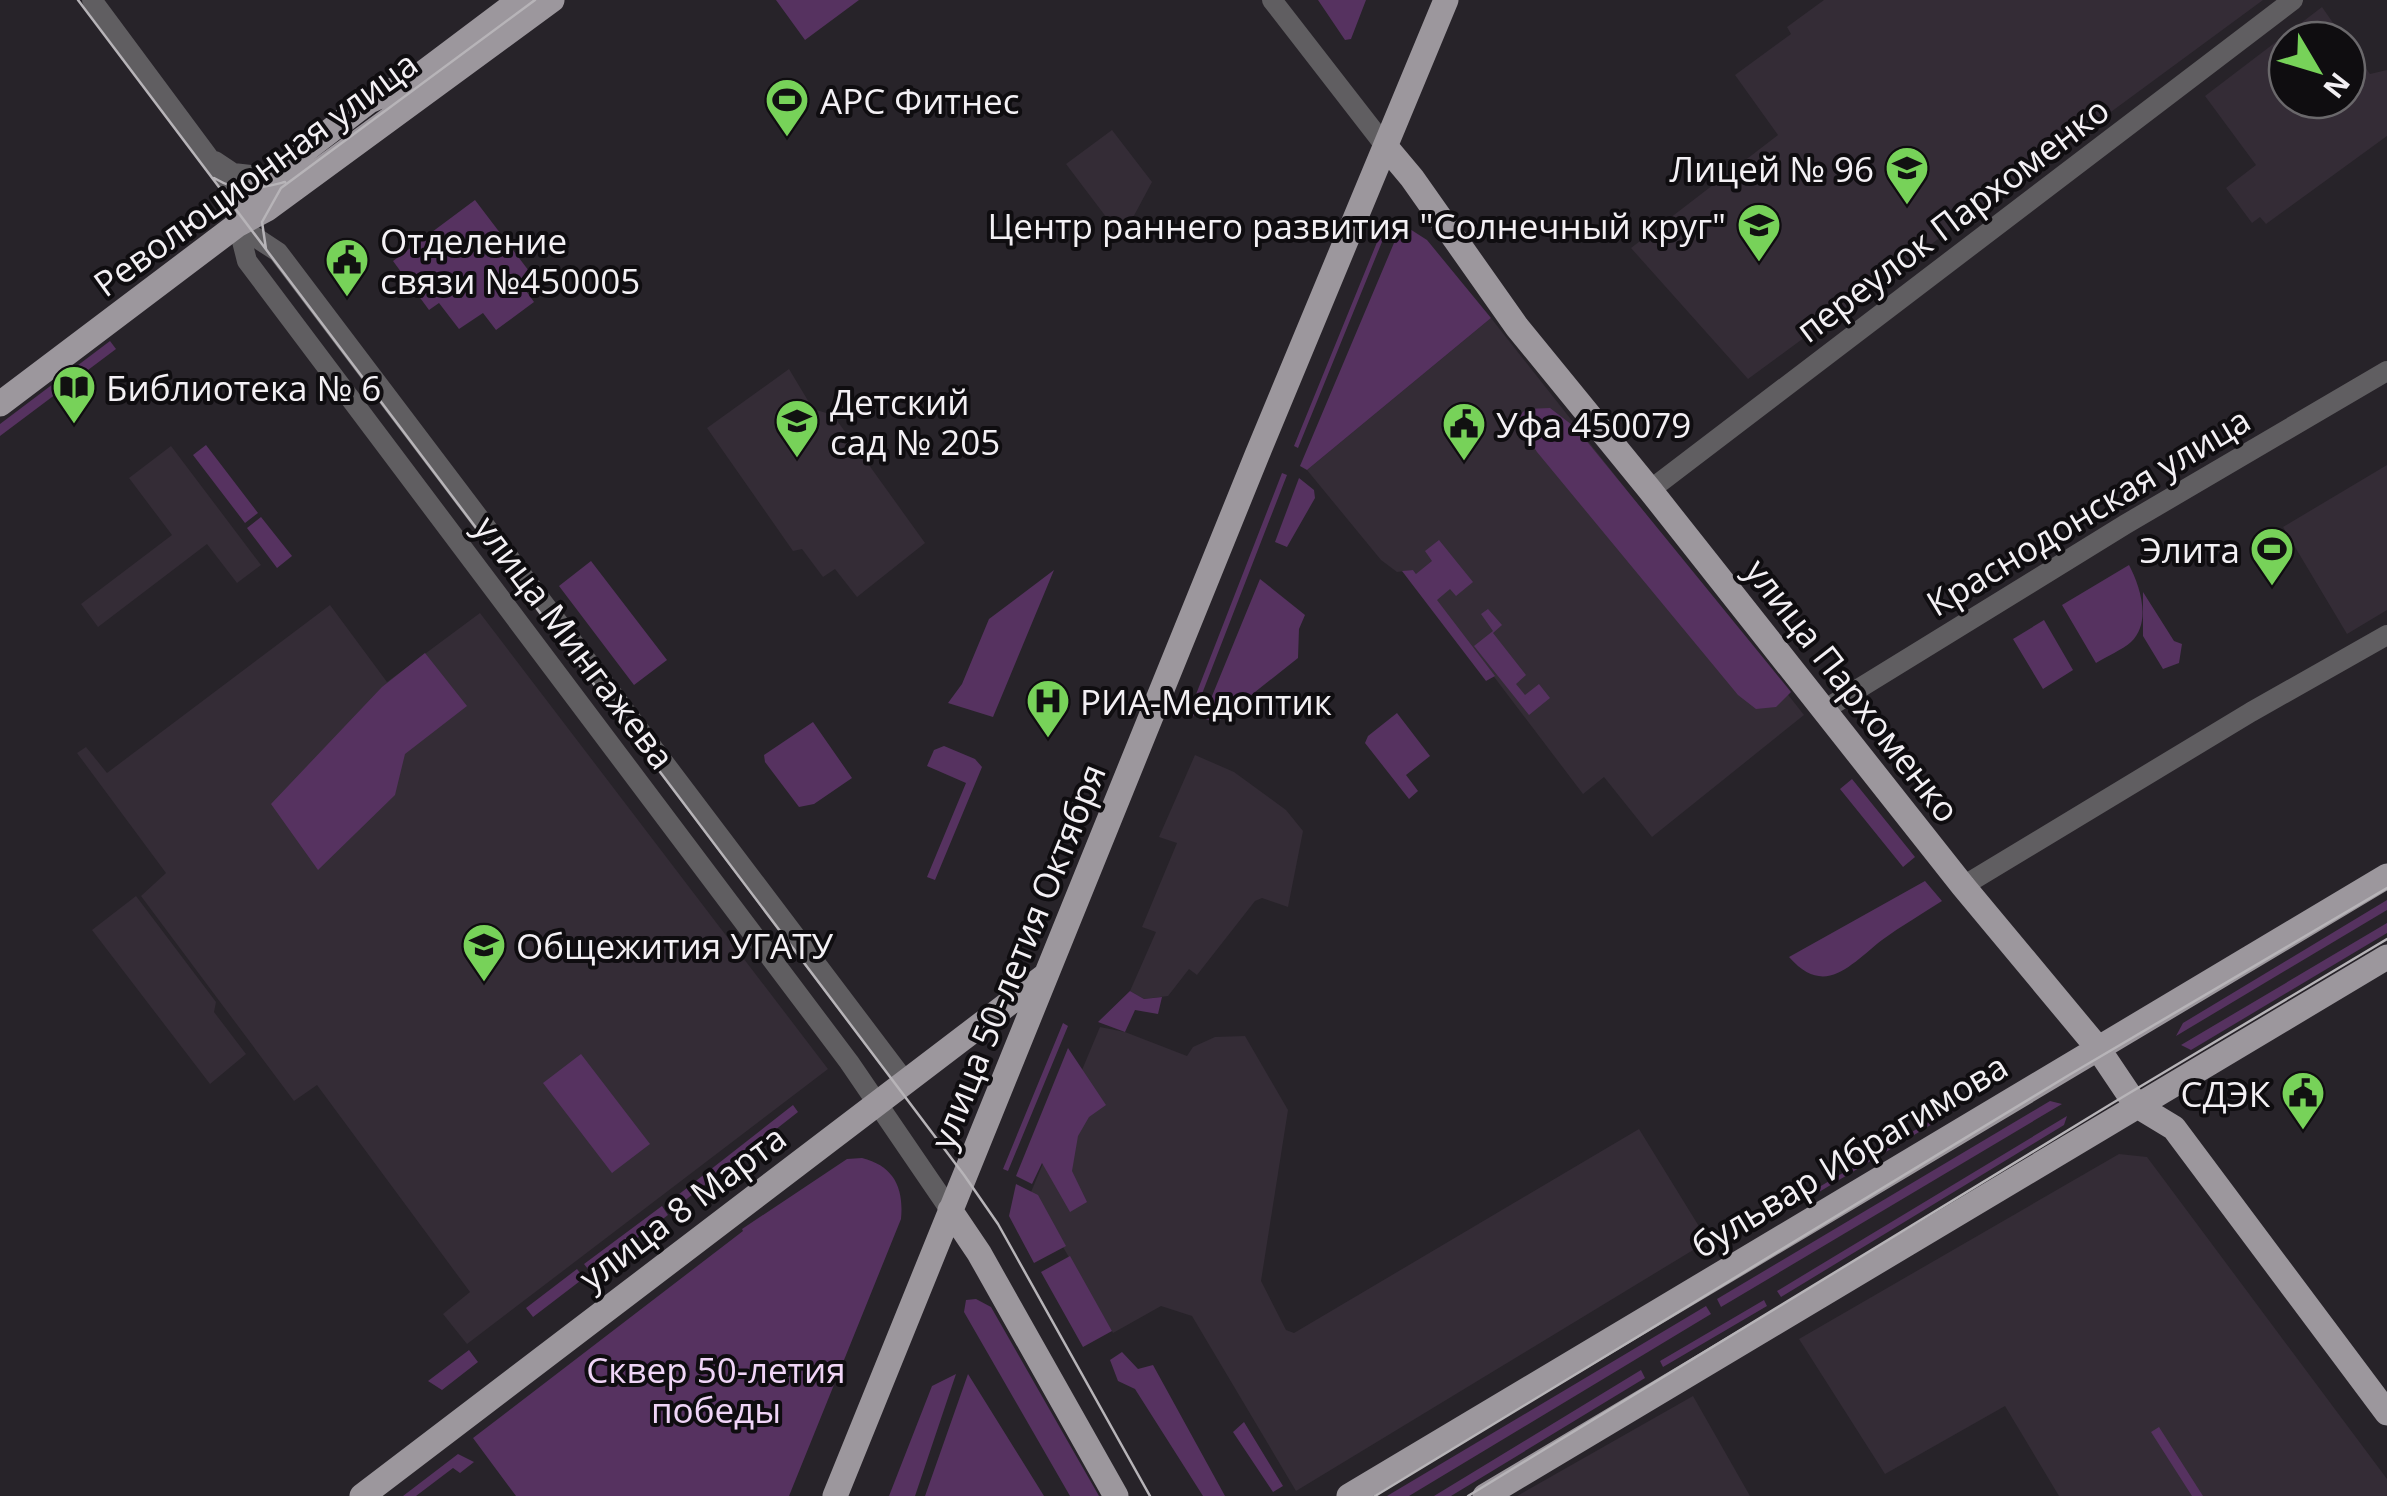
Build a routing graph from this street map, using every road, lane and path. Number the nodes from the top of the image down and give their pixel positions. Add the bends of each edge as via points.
1 (92, 0) edge
2 (520, 0) edge
3 (552, 0) edge
4 (1272, 0) edge
5 (1446, 0) edge
6 (2293, 0) edge
7 (1386, 147) junction
8 (210, 158) junction
9 (270, 177) junction
10 (238, 224) junction
11 (2387, 370) edge
12 (0, 404) edge
13 (1650, 490) junction
14 (2387, 635) edge
15 (1824, 710) junction
16 (2387, 876) edge
17 (1962, 886) junction
18 (2387, 957) edge
19 (1046, 974) junction
20 (2097, 1047) junction
21 (904, 1080) junction
22 (876, 1102) junction
23 (2136, 1105) junction
24 (950, 1210) junction
25 (2387, 1413) edge
26 (362, 1496) edge
27 (835, 1496) edge
28 (1116, 1496) edge
29 (1349, 1496) edge
30 (1485, 1496) edge

1 - 8 street
2 - 9 main road
3 - 10 main road, Революционная улица
4 - 7 street, улица Пархоменко
5 - 7 main road, улица 50-летия Октября
6 - 13 street, переулок Пархоменко
7 - 13 main road, улица Пархоменко via 1517,327
7 - 19 main road, улица 50-летия Октября
8 - 9 street via 233,173
8 - 10 street via 228,185
9 - 10 main road
10 - 12 main road, Революционная улица
10 - 21 street via 278,252
10 - 22 street, улица Мингажева via 247,261
11 - 15 street, Краснодонская улица
13 - 15 main road, улица Пархоменко
14 - 17 street
15 - 17 main road, улица Пархоменко
16 - 20 main road, бульвар Ибрагимова
17 - 20 main road, улица Пархоменко
18 - 23 main road
19 - 21 main road, улица 8 Марта
19 - 24 main road, улица 50-летия Октября
20 - 23 main road, улица Пархоменко
20 - 29 main road, бульвар Ибрагимова
21 - 22 main road, улица 8 Марта
22 - 24 street, улица Мингажева
22 - 26 main road, улица 8 Марта
23 - 25 main road, улица Пархоменко via 2174,1128
23 - 30 main road
24 - 27 main road, улица 50-летия Октября
24 - 28 main road

